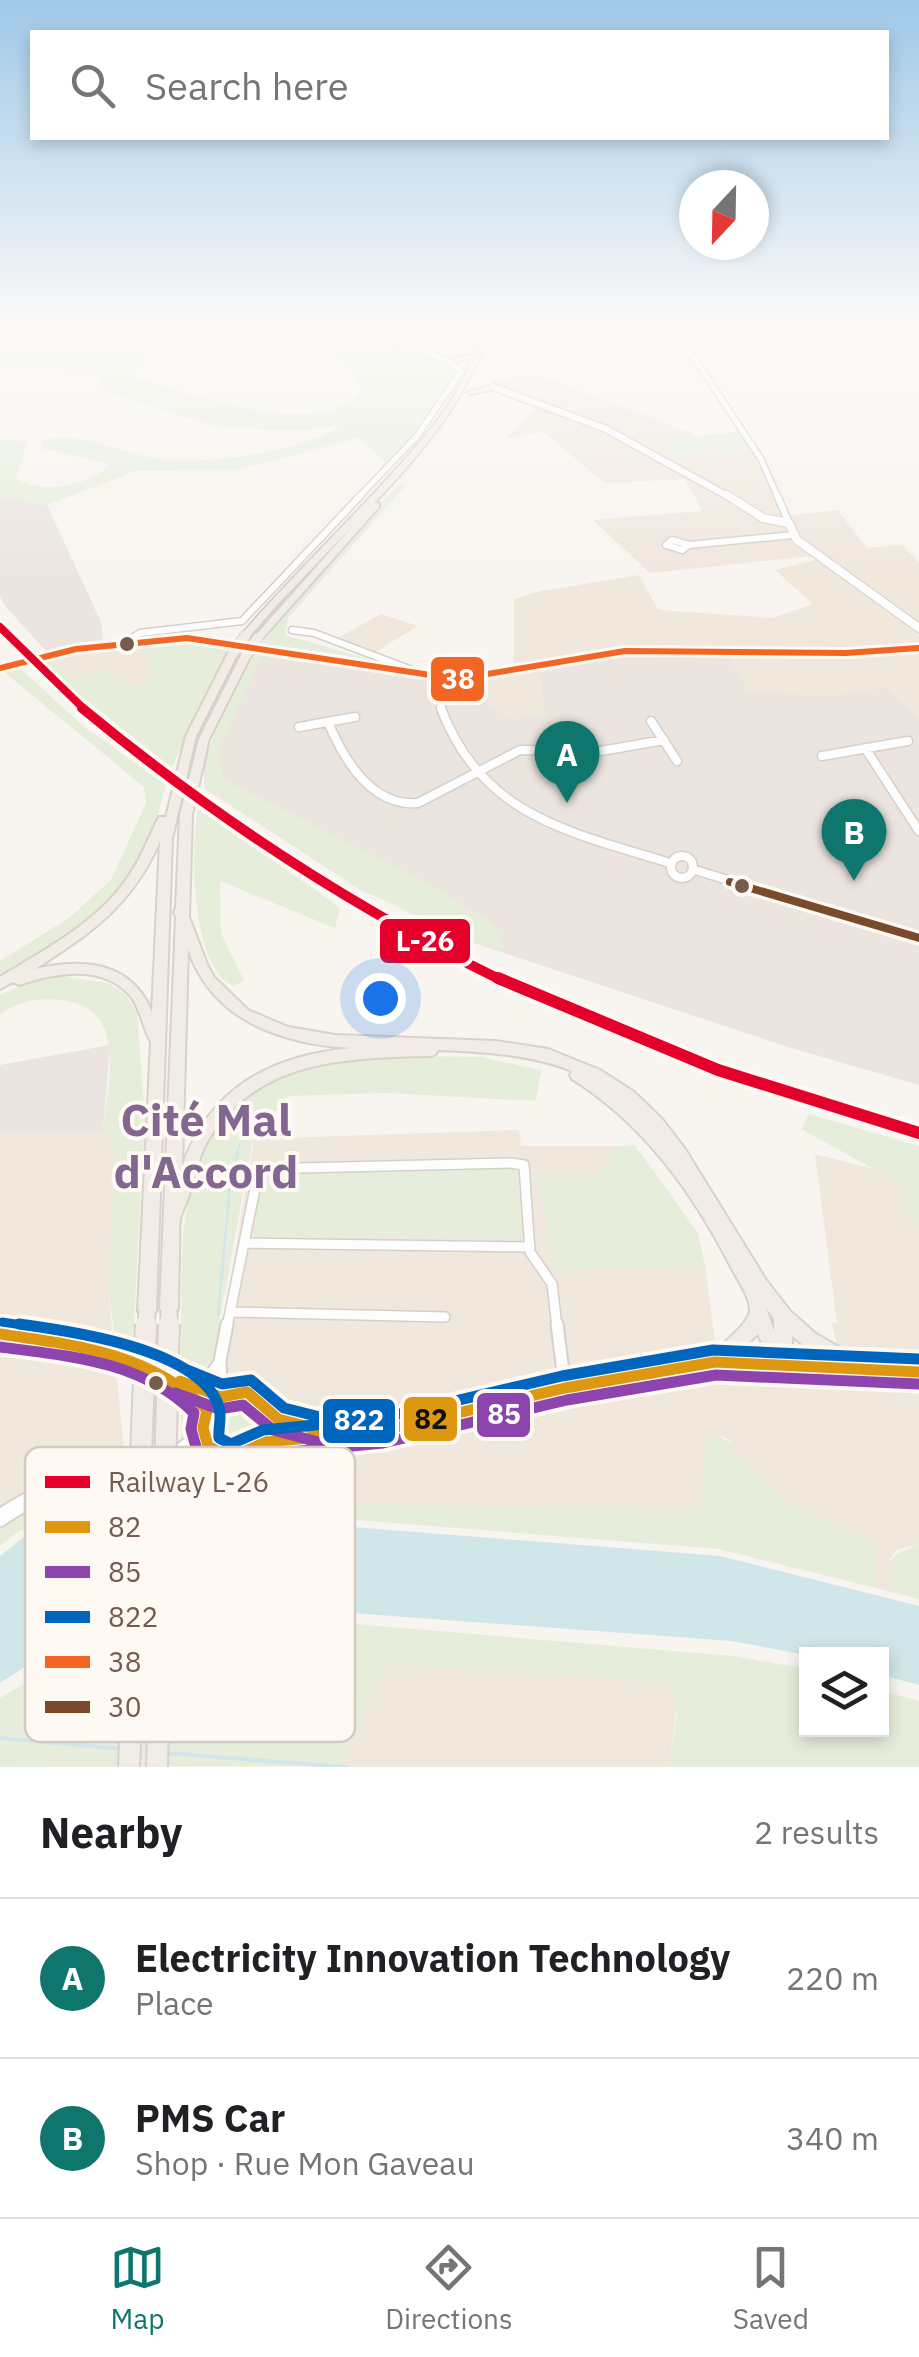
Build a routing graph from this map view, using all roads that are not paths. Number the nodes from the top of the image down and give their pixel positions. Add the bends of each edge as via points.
1 (433, 412) edge
2 (445, 412) edge
3 (456, 412) edge
4 (561, 412) edge
5 (730, 412) edge
6 (789, 523) junction
7 (793, 535) junction
8 (689, 544) dead end
9 (919, 628) edge
10 (292, 630) dead end
11 (125, 642) junction
12 (919, 648) edge
13 (240, 654) junction
14 (0, 668) edge
15 (425, 676) junction
16 (439, 678) junction
17 (355, 717) dead end
18 (652, 721) dead end
19 (328, 722) junction
20 (299, 727) dead end
21 (664, 740) junction
22 (908, 740) dead end
23 (865, 748) junction
24 (822, 756) dead end
25 (676, 761) dead end
26 (473, 774) junction
27 (171, 805) junction
28 (919, 831) edge
29 (670, 863) junction
30 (695, 870) junction
31 (180, 912) junction
32 (919, 938) edge
33 (0, 988) edge
34 (156, 1040) junction
35 (172, 1220) junction
36 (245, 1243) junction
37 (530, 1246) junction
38 (758, 1311) junction
39 (232, 1312) junction
40 (783, 1316) junction
41 (445, 1318) dead end
42 (0, 1334) edge
43 (220, 1361) junction
44 (715, 1362) junction
45 (783, 1363) junction
46 (859, 1368) junction
47 (919, 1372) edge
48 (182, 1382) junction
49 (565, 1388) junction
50 (224, 1395) junction
51 (260, 1402) junction
52 (205, 1421) junction
53 (352, 1434) junction
54 (142, 1447) edge
55 (165, 1447) edge
56 (187, 1447) edge
57 (209, 1447) edge
58 (251, 1447) edge
59 (258, 1447) edge
60 (25, 1500) edge
61 (0, 1518) edge
62 (131, 1742) edge
63 (158, 1742) edge
64 (130, 1767) edge
65 (157, 1767) edge

1 - 11 street via 242,621 140,633
2 - 13 highway, bridge via 245,636
3 - 13 highway, bridge
4 - 6 street via 686,468 763,518
5 - 6 street via 761,459
6 - 7 street
7 - 8 street
7 - 9 street
10 - 15 street
11 - 14 street
11 - 15 street via 204,639
12 - 16 street via 858,655 626,652 502,676
13 - 27 highway via 201,710
13 - 31 highway via 196,766
15 - 16 street
16 - 26 street via 436,692 448,729
17 - 19 street
18 - 21 street
19 - 20 street
19 - 26 street via 348,761 396,804 418,803
21 - 25 street
21 - 26 street via 601,752 532,747
22 - 23 street
23 - 24 street
23 - 28 street
26 - 29 street via 528,816
27 - 33 highway via 142,872 113,908
27 - 34 highway
29 - 30 street via 683,858
29 - 30 street via 679,876
30 - 32 street
31 - 35 highway
31 - 40 highway via 209,981 266,1026 329,1042 526,1048 614,1086 673,1144
33 - 34 highway via 40,971 109,975 140,999
34 - 54 highway, bridge
35 - 38 highway via 215,1116 272,1071 335,1055 512,1054 587,1080 644,1126 682,1173
35 - 55 highway, bridge
36 - 37 street
36 - 37 street via 260,1169 510,1163 524,1165
36 - 39 street
37 - 49 street via 548,1275
38 - 44 highway via 754,1326
38 - 45 highway
39 - 41 street
39 - 43 street
40 - 45 highway
40 - 46 highway via 828,1354
42 - 48 street via 98,1351
43 - 48 street via 209,1378
43 - 50 street
44 - 45 street
44 - 49 street
45 - 46 street
46 - 47 street
48 - 50 street
48 - 52 street via 204,1401
49 - 53 street
50 - 51 street via 247,1392
50 - 52 street
51 - 53 street via 294,1425
51 - 58 street via 264,1431
52 - 56 street
52 - 57 street
53 - 59 street
60 - 61 street
62 - 64 highway, bridge
63 - 65 highway, bridge

